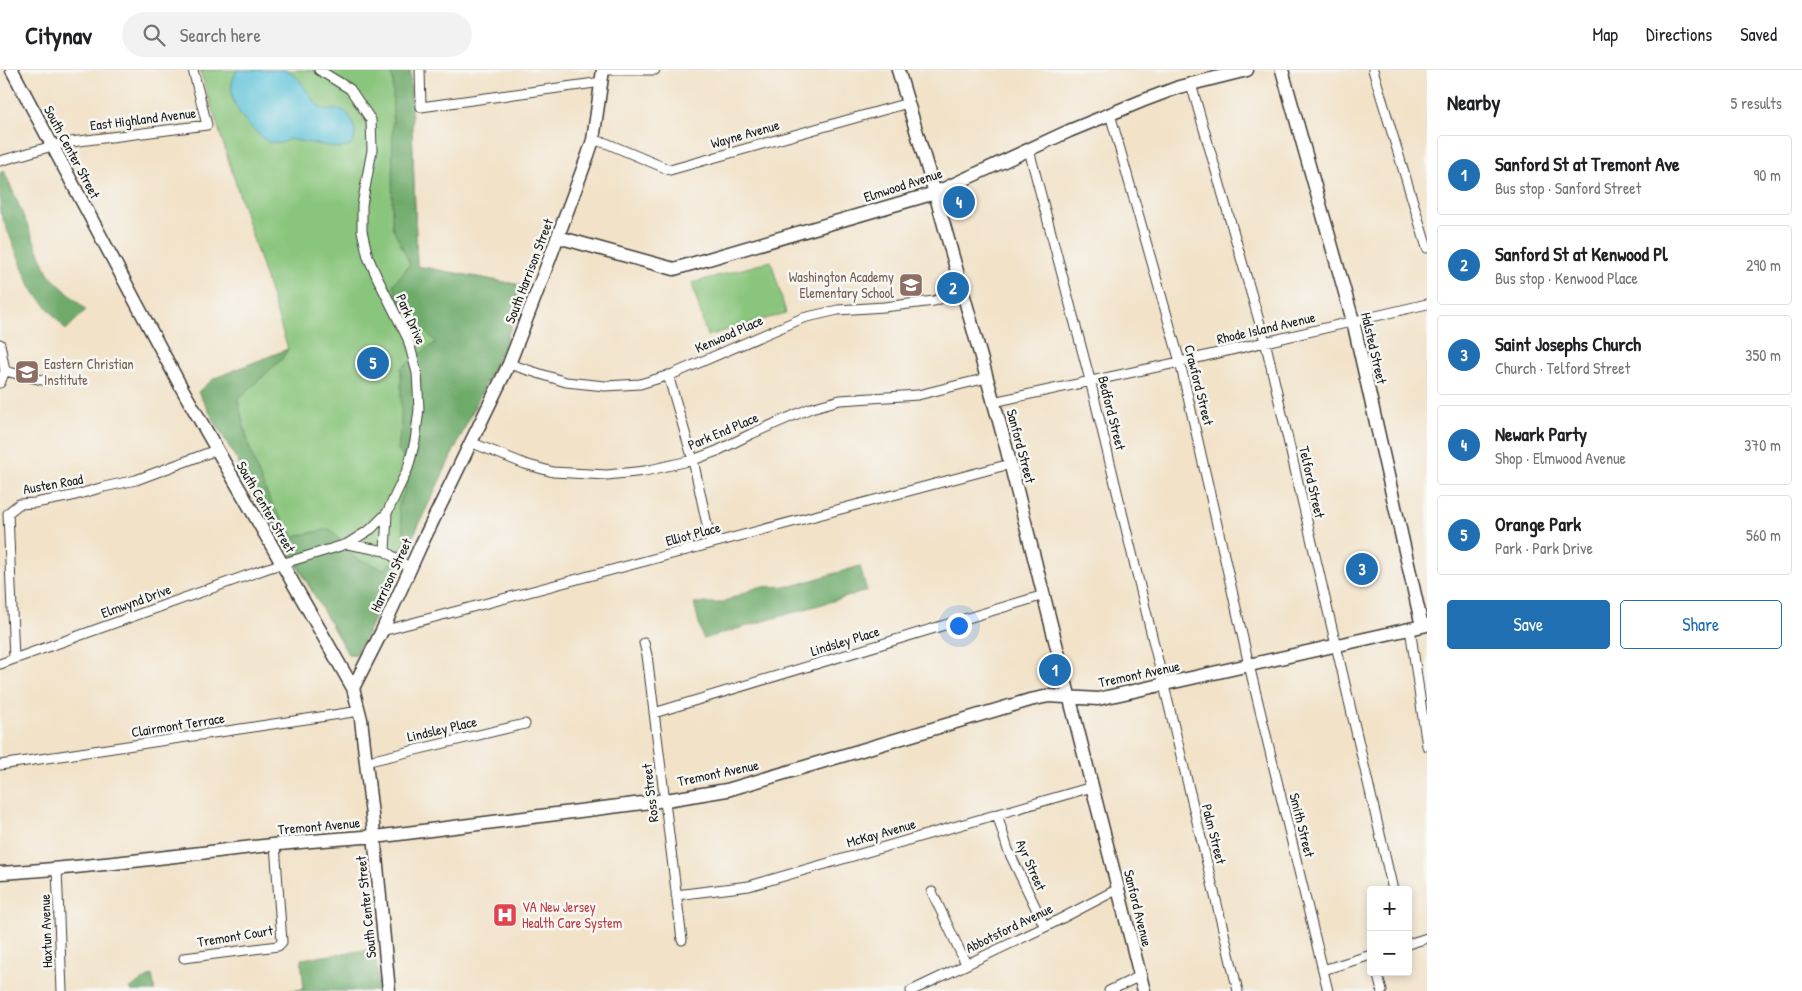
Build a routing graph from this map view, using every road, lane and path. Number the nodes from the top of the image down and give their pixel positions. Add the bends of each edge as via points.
1 (12, 70) edge
2 (193, 70) edge
3 (319, 70) edge
4 (420, 70) edge
5 (655, 70) edge
6 (898, 70) edge
7 (1247, 70) edge
8 (1282, 70) edge
9 (1373, 70) edge
10 (603, 74) edge
11 (1191, 84) junction
12 (908, 103) junction
13 (1110, 114) junction
14 (593, 140) junction
15 (53, 147) junction
16 (1029, 150) junction
17 (0, 162) edge
18 (935, 193) junction
19 (558, 237) junction
20 (1427, 248) edge
21 (962, 291) junction
22 (1427, 304) edge
23 (1353, 321) junction
24 (1265, 342) junction
25 (0, 344) edge
26 (1180, 362) junction
27 (508, 364) junction
28 (5, 371) junction
29 (668, 375) junction
30 (987, 378) junction
31 (46, 380) dead end
32 (1090, 380) junction
33 (0, 383) edge
34 (993, 402) junction
35 (470, 442) junction
36 (216, 450) junction
37 (693, 460) junction
38 (1010, 464) junction
39 (455, 475) joint
40 (387, 513) junction
41 (712, 543) junction
42 (348, 544) junction
43 (384, 551) junction
44 (281, 564) junction
45 (410, 568) junction
46 (1044, 595) junction
47 (1421, 628) edge
48 (382, 631) junction
49 (644, 642) dead end
50 (1336, 645) junction
51 (14, 659) junction
52 (0, 664) edge
53 (1249, 665) junction
54 (1164, 684) junction
55 (353, 688) junction
56 (1069, 697) junction
57 (360, 711) junction
58 (654, 713) junction
59 (525, 724) dead end
60 (1427, 746) edge
61 (365, 762) junction
62 (0, 765) edge
63 (1092, 787) junction
64 (666, 800) junction
65 (997, 814) junction
66 (1103, 833) joint
67 (374, 836) junction
68 (276, 844) junction
69 (58, 870) junction
70 (0, 873) edge
71 (1392, 886) edge
72 (1118, 889) junction
73 (932, 892) dead end
74 (676, 895) junction
75 (1045, 927) junction
76 (1427, 938) edge
77 (682, 940) dead end
78 (1412, 943) edge
79 (1367, 956) edge
80 (184, 958) dead end
81 (966, 964) junction
82 (1323, 970) junction
83 (1140, 976) junction
84 (1378, 976) edge
85 (62, 991) edge
86 (389, 991) edge
87 (911, 991) edge
88 (1109, 991) edge
89 (1144, 991) edge
90 (1238, 991) edge
91 (1328, 991) edge
92 (1382, 991) edge

1 - 15 street, South Center Street
2 - 15 street, East Highland Avenue via 207,125 63,143
3 - 40 street, Park Drive via 350,89 371,120 372,150 362,205 362,231 368,257 408,339 417,373 419,410 415,441 408,468
4 - 10 street via 422,107
5 - 10 street
6 - 12 street, Sanford Street
7 - 11 street, Elmwood Avenue
8 - 23 street, Halsted Street
9 - 20 street
10 - 14 street, South Harrison Street
11 - 13 street, Elmwood Avenue
11 - 24 street, Telford Street
12 - 14 street, Wayne Avenue via 670,170
12 - 18 street, Sanford Street
13 - 16 street, Elmwood Avenue
13 - 26 street, Crawford Street
14 - 19 street, South Harrison Street
15 - 17 street, East Highland Avenue
15 - 36 street, South Center Street
16 - 18 street, Elmwood Avenue
16 - 32 street, Bedford Street
18 - 19 street, Elmwood Avenue via 674,269
18 - 21 street, Sanford Street
19 - 27 street, South Harrison Street
21 - 29 street, Kenwood Place via 934,301 838,310 803,318
21 - 30 street, Sanford Street
22 - 23 street, Rhode Island Avenue
23 - 24 street, Rhode Island Avenue
23 - 47 street, Halsted Street
24 - 26 street, Rhode Island Avenue
24 - 50 street, Telford Street
25 - 28 street
26 - 32 street, Rhode Island Avenue
26 - 53 street, Crawford Street
27 - 29 street, Kenwood Place via 566,382 605,386 640,384
27 - 35 street, South Harrison Street
28 - 31 street
28 - 33 street
29 - 37 street
30 - 34 street, Sanford Street
30 - 37 street, Park End Place via 918,395 840,400 811,408
32 - 34 street, Rhode Island Avenue
32 - 54 street, Bedford Street
34 - 38 street, Sanford Street
35 - 37 street, Park End Place via 553,472 607,475 645,471
35 - 39 street, South Harrison Street
36 - 44 street, South Center Street
36 - 51 street, Austen Road via 143,478 72,496 19,504 8,513
37 - 41 street
38 - 41 street, Elliot Place
38 - 46 street, Sanford Street
39 - 45 street, Harrison Street
40 - 42 street, Park Drive via 371,529
40 - 43 street
41 - 48 street, Elliot Place
42 - 43 street
42 - 44 street, Park Drive
43 - 45 street
44 - 51 street, Elmwynd Drive
44 - 55 street, South Center Street
45 - 48 street, Harrison Street
46 - 56 street, Sanford Street
46 - 58 street, Lindsley Place
47 - 50 street, Tremont Avenue
47 - 60 street
48 - 55 street, Harrison Street
49 - 58 street, Ross Street
50 - 53 street, Tremont Avenue
50 - 71 street, Telford Street
51 - 52 street, Elmwynd Drive
53 - 54 street, Tremont Avenue
53 - 82 street, Smith Street
54 - 56 street, Tremont Avenue via 1098,699
54 - 90 street, Palm Street
55 - 57 street, South Center Street
56 - 63 street, Sanford Street
56 - 64 street, Tremont Avenue via 1049,696 1030,700 727,790
57 - 61 street, South Center Street
57 - 62 street, Clairmont Terrace
58 - 64 street, Ross Street
59 - 61 street, Lindsley Place
61 - 67 street, South Center Street
63 - 65 street, McKay Avenue
63 - 66 street, Sanford Street
64 - 67 street, Tremont Avenue
64 - 74 street, Ross Street
65 - 74 street, McKay Avenue via 749,886
65 - 75 street, Ayr Street via 1008,850
66 - 72 street, Sanford Avenue
67 - 68 street, Tremont Avenue
67 - 86 street, South Center Street
68 - 69 street, Tremont Avenue
68 - 80 street, Tremont Court via 282,942 278,946
69 - 70 street, Tremont Avenue
69 - 85 street, Haxtun Avenue
72 - 75 street, Abbotsford Avenue
72 - 83 street, Sanford Avenue
73 - 81 street
74 - 77 street, Ross Street
75 - 81 street, Abbotsford Avenue
76 - 78 street
79 - 82 street
81 - 87 street, Abbotsford Avenue
82 - 91 street, Smith Street
83 - 88 street
83 - 89 street, Sanford Avenue
84 - 92 street

